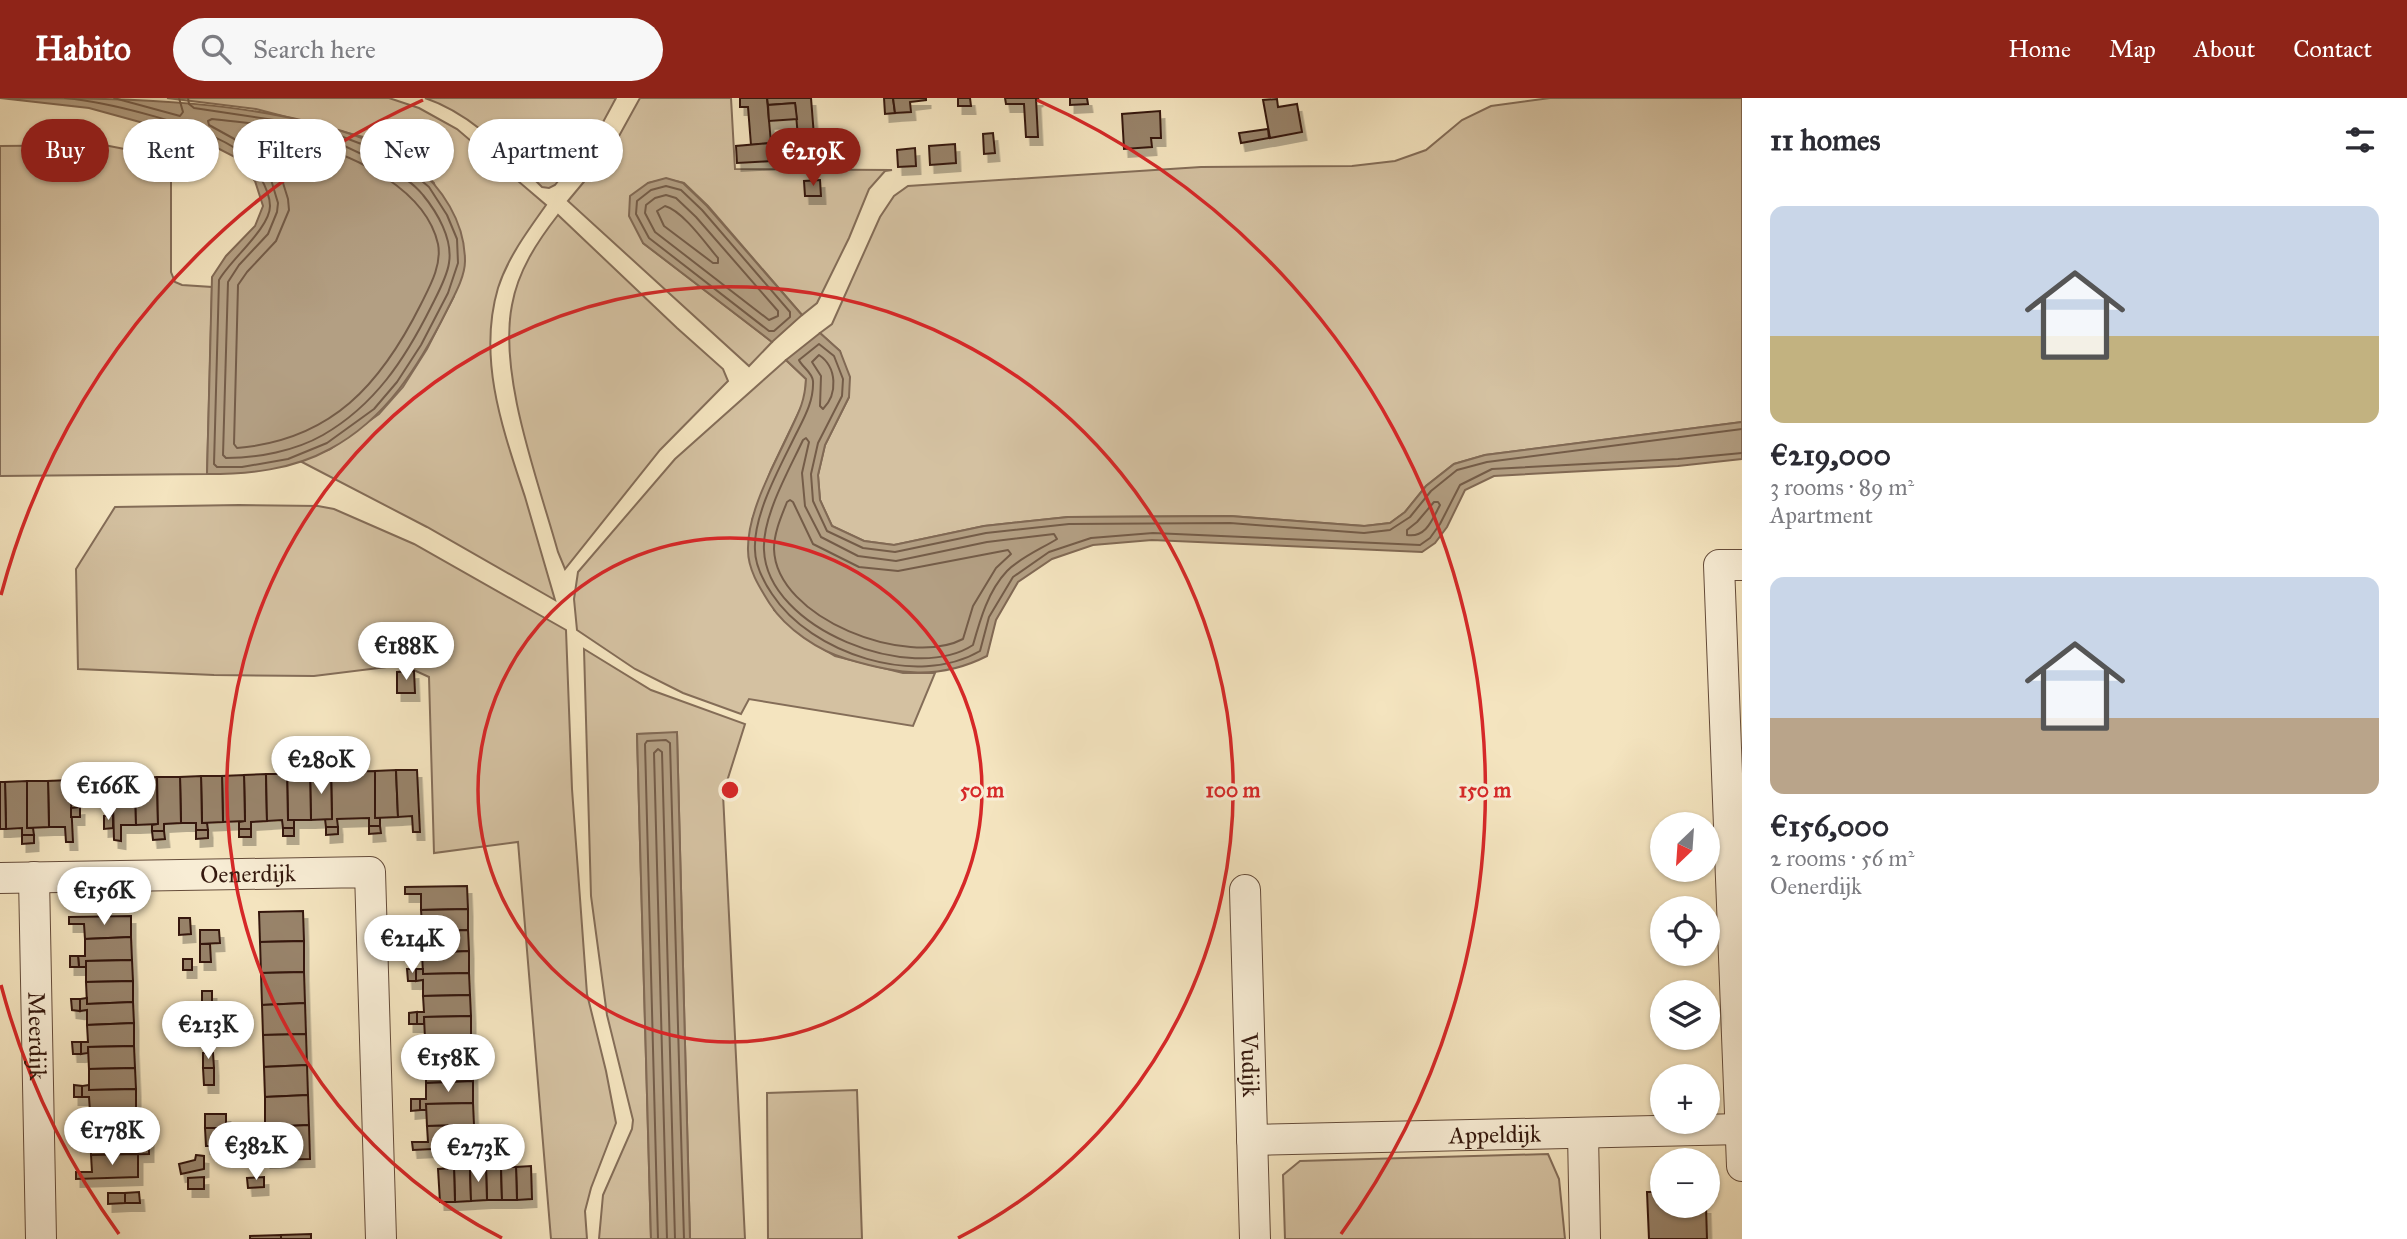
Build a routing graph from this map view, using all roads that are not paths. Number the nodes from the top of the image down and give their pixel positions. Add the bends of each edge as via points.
1 (1731, 565) edge
2 (34, 877) junction
3 (0, 878) edge
4 (1245, 890) dead end
5 (1741, 1129) edge
6 (1583, 1133) junction
7 (1252, 1140) junction
8 (1742, 1166) edge
9 (41, 1239) edge
10 (381, 1239) edge
11 (1255, 1239) edge
12 (1585, 1239) edge

1 - 5 street
2 - 3 street, Oenerdijk
2 - 9 street, Meerdijk
2 - 10 street, Oenerdijk via 370,872
4 - 7 street, Vudijk
5 - 6 street, Appeldijk
5 - 8 street
6 - 7 street, Appeldijk
6 - 12 street
7 - 11 street, Vudijk

